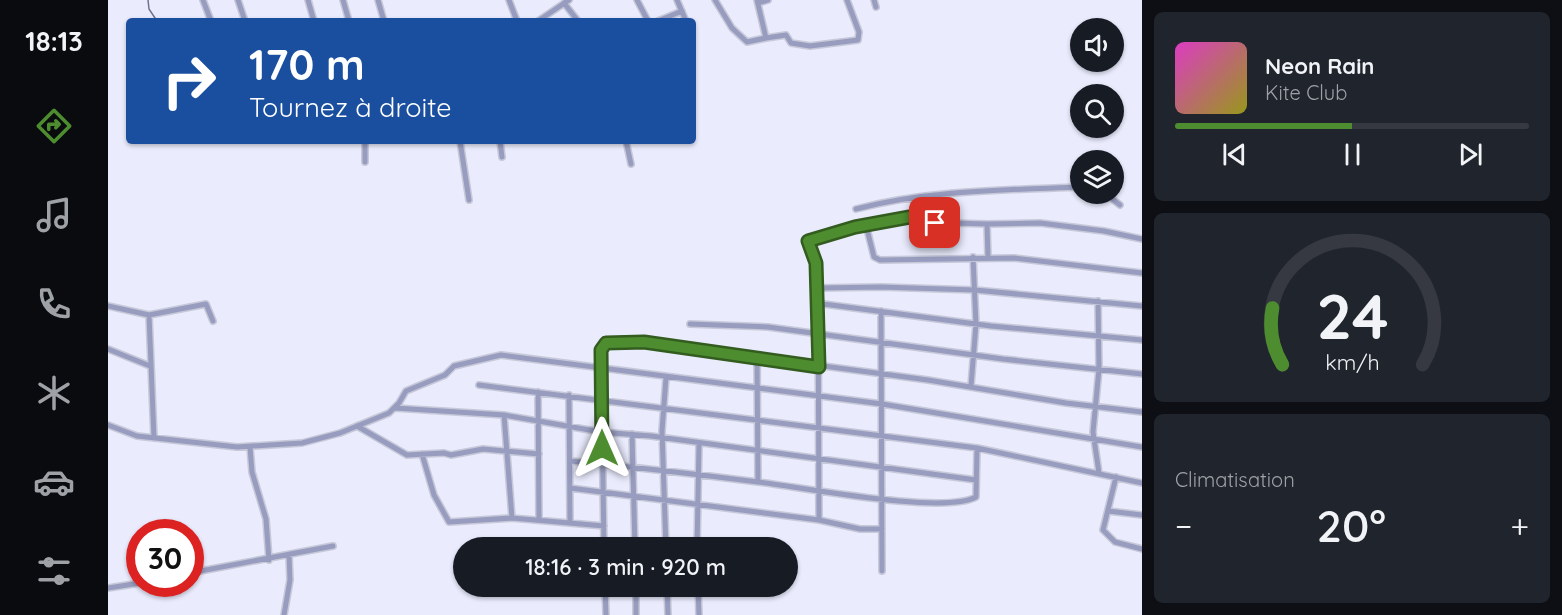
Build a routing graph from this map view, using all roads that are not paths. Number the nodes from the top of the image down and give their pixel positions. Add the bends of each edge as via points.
1 (203, 0) edge
2 (238, 0) edge
3 (308, 0) edge
4 (352, 0) edge
5 (378, 0) edge
6 (509, 0) edge
7 (637, 0) edge
8 (677, 0) edge
9 (715, 0) edge
10 (768, 0) edge
11 (847, 0) edge
12 (873, 0) edge
13 (757, 1) edge
14 (344, 2) edge
15 (563, 2) edge
16 (876, 7) dead end
17 (682, 11) junction
18 (211, 18) edge
19 (244, 18) edge
20 (313, 18) edge
21 (348, 18) edge
22 (383, 18) edge
23 (517, 18) edge
24 (542, 18) edge
25 (576, 18) edge
26 (646, 18) edge
27 (665, 18) edge
28 (685, 18) edge
29 (766, 38) junction
30 (365, 144) edge
31 (460, 144) edge
32 (500, 144) edge
33 (627, 144) edge
34 (502, 158) dead end
35 (365, 162) dead end
36 (632, 164) dead end
37 (1070, 188) edge
38 (915, 199) junction
39 (469, 200) dead end
40 (856, 209) dead end
41 (915, 216) junction
42 (987, 224) junction
43 (866, 225) junction
44 (1142, 239) edge
45 (973, 257) junction
46 (988, 257) junction
47 (1142, 273) edge
48 (818, 288) junction
49 (975, 290) junction
50 (1098, 301) junction
51 (816, 303) junction
52 (108, 306) edge
53 (1142, 306) edge
54 (881, 311) junction
55 (150, 315) junction
56 (213, 321) dead end
57 (690, 324) dead end
58 (975, 324) junction
59 (817, 334) junction
60 (1099, 337) junction
61 (1142, 340) edge
62 (880, 341) junction
63 (108, 350) edge
64 (974, 355) junction
65 (757, 357) junction
66 (150, 366) junction
67 (819, 367) junction
68 (601, 368) junction
69 (1099, 369) junction
70 (881, 374) junction
71 (1142, 374) edge
72 (666, 378) junction
73 (479, 385) dead end
74 (971, 386) junction
75 (757, 388) junction
76 (538, 392) junction
77 (569, 395) junction
78 (818, 396) junction
79 (602, 399) junction
80 (882, 404) junction
81 (663, 407) junction
82 (1095, 407) junction
83 (395, 408) junction
84 (1142, 412) edge
85 (504, 415) junction
86 (537, 421) junction
87 (757, 421) junction
88 (108, 425) edge
89 (357, 426) junction
90 (569, 426) junction
91 (819, 428) junction
92 (601, 432) junction
93 (632, 434) junction
94 (882, 436) junction
95 (154, 438) junction
96 (663, 438) junction
97 (1094, 438) junction
98 (699, 444) junction
99 (250, 447) junction
100 (1142, 447) edge
101 (977, 448) junction
102 (508, 450) junction
103 (758, 452) junction
104 (422, 454) junction
105 (539, 454) junction
106 (820, 459) junction
107 (571, 461) junction
108 (602, 464) junction
109 (632, 466) junction
110 (883, 468) junction
111 (665, 470) junction
112 (1099, 473) junction
113 (697, 475) junction
114 (1116, 477) junction
115 (976, 480) junction
116 (758, 482) junction
117 (1142, 483) edge
118 (570, 489) junction
119 (820, 490) junction
120 (603, 494) junction
121 (633, 497) junction
122 (883, 498) junction
123 (666, 502) junction
124 (696, 505) junction
125 (1108, 512) junction
126 (1142, 515) edge
127 (512, 518) junction
128 (539, 520) junction
129 (819, 520) junction
130 (570, 523) junction
131 (604, 526) junction
132 (882, 529) junction
133 (604, 537) edge
134 (635, 537) edge
135 (666, 537) edge
136 (697, 537) edge
137 (333, 546) dead end
138 (1142, 549) edge
139 (289, 555) junction
140 (269, 560) junction
141 (882, 570) dead end
142 (204, 571) edge
143 (126, 585) edge
144 (108, 588) edge
145 (605, 597) edge
146 (636, 597) edge
147 (667, 597) edge
148 (698, 597) edge
149 (284, 615) edge
150 (606, 615) edge
151 (636, 615) edge
152 (668, 615) edge
153 (699, 615) edge

1 - 18 street
2 - 19 street
3 - 20 street
4 - 14 street
5 - 22 street
6 - 23 street
7 - 26 street
8 - 17 street
9 - 29 street via 724,18 745,42
10 - 13 street
11 - 29 street via 859,32 858,40 810,46 791,43 786,35
12 - 16 street
13 - 29 street
14 - 21 street
15 - 24 street
15 - 25 street
17 - 27 street
17 - 28 street
30 - 35 street
31 - 39 street
32 - 34 street
33 - 36 street
37 - 38 street via 997,189
38 - 40 street
38 - 41 street
41 - 42 street via 919,222
41 - 43 street
42 - 44 street via 1040,223
42 - 46 street
43 - 45 street via 877,260
43 - 48 street via 808,241 814,253
45 - 46 street
45 - 49 street
46 - 47 street
48 - 49 street
48 - 51 street
49 - 50 street
49 - 58 street
50 - 53 street
50 - 60 street
51 - 54 street
51 - 59 street
52 - 55 street
54 - 58 street
54 - 62 street
55 - 56 street via 206,304
55 - 66 street
57 - 59 street
58 - 60 street
58 - 64 street
59 - 62 street
59 - 67 street
60 - 61 street
60 - 69 street
62 - 64 street
62 - 70 street
63 - 66 street
64 - 69 street
64 - 74 street
65 - 67 street
65 - 68 street via 617,342 603,346
65 - 75 street
66 - 95 street
67 - 70 street
67 - 78 street
68 - 72 street
68 - 79 street
68 - 83 street via 517,356 487,357 454,366 445,375 408,390
69 - 71 street
69 - 82 street
70 - 74 street
70 - 80 street
72 - 75 street
72 - 81 street
73 - 76 street
74 - 82 street
75 - 78 street
75 - 87 street
76 - 77 street
76 - 86 street
77 - 79 street
77 - 90 street
78 - 80 street
78 - 91 street
79 - 81 street
79 - 92 street
80 - 94 street
80 - 97 street
81 - 87 street
81 - 96 street
82 - 84 street
82 - 97 street
83 - 85 street
83 - 89 street
85 - 86 street
85 - 102 street
86 - 90 street
86 - 105 street
87 - 91 street
87 - 103 street
88 - 95 street via 126,434
89 - 99 street via 302,443
89 - 104 street via 406,454
90 - 92 street
90 - 107 street
91 - 94 street
91 - 106 street
92 - 93 street
92 - 108 street
93 - 96 street
93 - 109 street
94 - 101 street
94 - 110 street
95 - 99 street
96 - 98 street
96 - 111 street
97 - 100 street
97 - 112 street
98 - 103 street
98 - 113 street
99 - 140 street via 252,472 266,519
101 - 112 street
101 - 115 street
102 - 104 street
102 - 105 street
102 - 127 street
103 - 106 street
103 - 116 street
104 - 127 street via 434,495 449,522
105 - 128 street
106 - 110 street
106 - 119 street
107 - 108 street
107 - 118 street
108 - 109 street
108 - 120 street
109 - 111 street
109 - 121 street
110 - 115 street
110 - 122 street
111 - 113 street
111 - 123 street
112 - 114 street
113 - 116 street
113 - 124 street
114 - 117 street
114 - 125 street
115 - 122 street via 977,495 973,499 930,503
116 - 119 street
118 - 120 street
118 - 130 street
119 - 122 street
119 - 129 street
120 - 121 street
120 - 131 street
121 - 123 street
121 - 134 street
122 - 132 street
123 - 124 street
123 - 135 street
124 - 129 street
124 - 136 street
125 - 126 street
125 - 138 street via 1103,530 1108,537
127 - 128 street
128 - 130 street
129 - 132 street
130 - 131 street
131 - 133 street
132 - 141 street
137 - 139 street
139 - 140 street
139 - 149 street via 290,580
140 - 142 street
143 - 144 street
145 - 150 street
146 - 151 street
147 - 152 street
148 - 153 street

